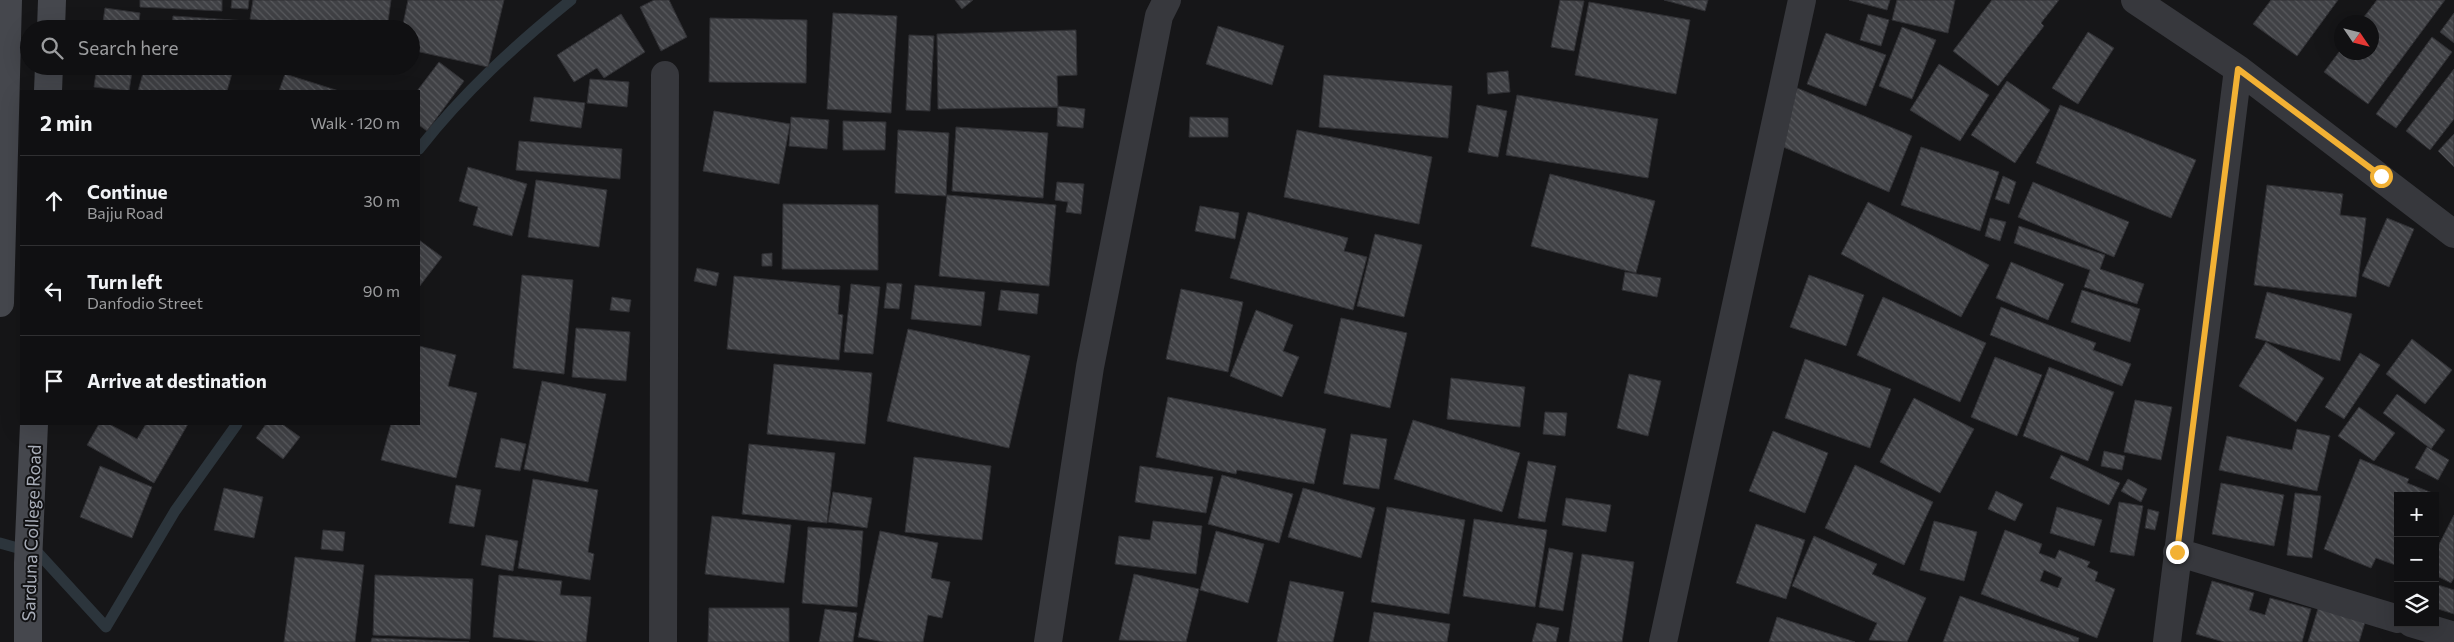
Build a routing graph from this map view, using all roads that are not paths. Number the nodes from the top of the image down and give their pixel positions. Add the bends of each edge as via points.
1 (8, 0) edge
2 (52, 0) edge
3 (1167, 0) edge
4 (1802, 0) edge
5 (2134, 0) edge
6 (51, 20) edge
7 (4, 36) edge
8 (2238, 69) junction
9 (49, 75) edge
10 (664, 75) dead end
11 (48, 90) edge
12 (2454, 234) edge
13 (0, 303) edge
14 (34, 425) edge
15 (2177, 552) junction
16 (2394, 618) edge
17 (2424, 627) edge
18 (2454, 636) edge
19 (28, 642) edge
20 (664, 642) edge
21 (1048, 642) edge
22 (1663, 642) edge
23 (2167, 642) edge

1 - 7 street
2 - 6 street
3 - 21 street via 1159,16 1090,367
4 - 22 street
5 - 8 street
7 - 13 street
8 - 12 street
8 - 15 street
9 - 11 street
10 - 20 street
14 - 19 street, Sarduna College Road
15 - 16 street
15 - 23 street
17 - 18 street

